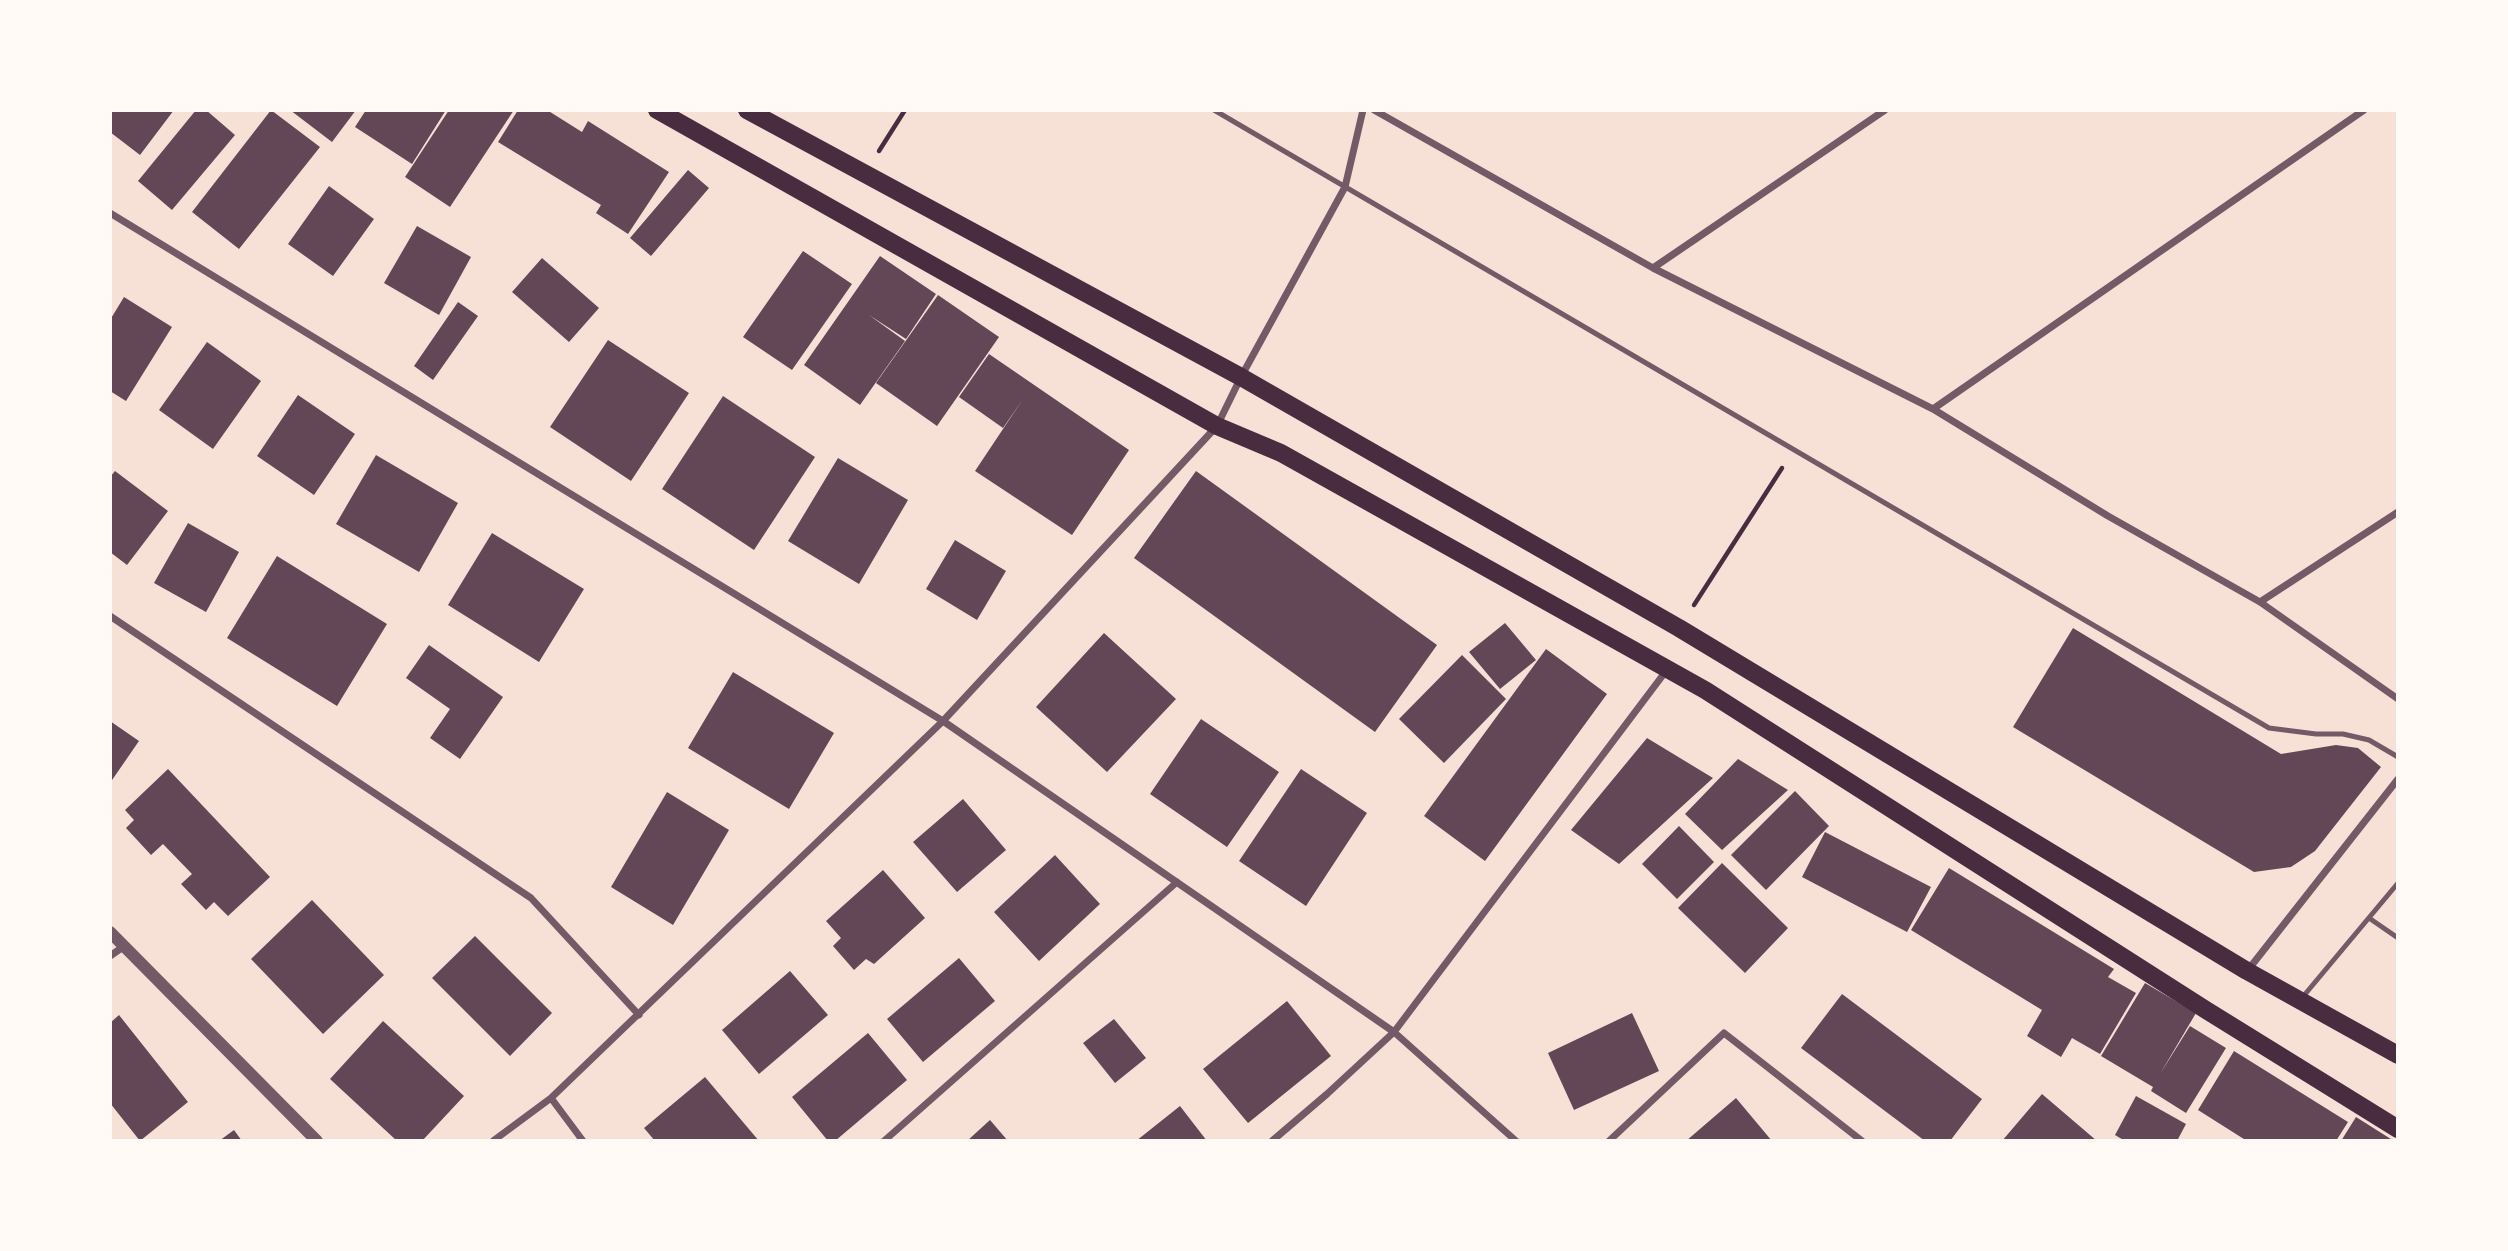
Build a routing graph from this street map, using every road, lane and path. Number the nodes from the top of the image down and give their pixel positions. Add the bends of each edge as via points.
1 (657, 110) edge
2 (747, 110) edge
3 (905, 110) edge
4 (1213, 110) edge
5 (1363, 110) edge
6 (1374, 110) edge
7 (1885, 110) edge
8 (2364, 110) edge
9 (863, 175) junction
10 (1345, 187) junction
11 (110, 213) edge
12 (1654, 268) junction
13 (1241, 377) junction
14 (1933, 409) junction
15 (1217, 426) junction
16 (1794, 449) junction
17 (2398, 512) edge
18 (2260, 602) junction
19 (110, 615) edge
20 (1679, 628) junction
21 (1666, 670) junction
22 (2398, 699) edge
23 (943, 721) junction
24 (2398, 757) edge
25 (2398, 779) edge
26 (1177, 881) junction
27 (2398, 883) edge
28 (2369, 918) junction
29 (110, 932) edge
30 (2398, 938) edge
31 (123, 947) junction
32 (110, 956) edge
33 (2247, 971) junction
34 (2300, 1000) junction
35 (639, 1015) junction
36 (1394, 1032) junction
37 (2398, 1055) edge
38 (551, 1098) junction
39 (2398, 1129) edge
40 (317, 1141) edge
41 (493, 1141) edge
42 (583, 1141) edge
43 (884, 1141) edge
44 (1272, 1141) edge
45 (1516, 1141) edge
46 (1609, 1141) edge
47 (1862, 1141) edge

1 - 15 main road
2 - 9 main road
3 - 9 path
4 - 10 lane
5 - 10 street
6 - 12 street
7 - 12 street
8 - 14 street
9 - 13 main road
10 - 13 street
10 - 16 lane
11 - 23 street
12 - 14 street
13 - 15 street
13 - 20 main road
14 - 18 street
15 - 21 main road via 1281,453
15 - 23 street
16 - 20 path
16 - 24 lane via 2269,729 2343,734 2370,740
17 - 18 street
18 - 22 street
19 - 35 street via 531,898
20 - 33 main road
21 - 36 street
21 - 39 main road
23 - 26 street
23 - 35 street
25 - 33 street
26 - 36 street
26 - 43 street
27 - 28 lane
28 - 30 lane
28 - 34 lane
29 - 31 street
31 - 32 street
31 - 40 street
33 - 34 main road
34 - 37 main road
35 - 38 street
36 - 44 street
36 - 45 street
38 - 41 street
38 - 42 street
46 - 47 street via 1724,1033

